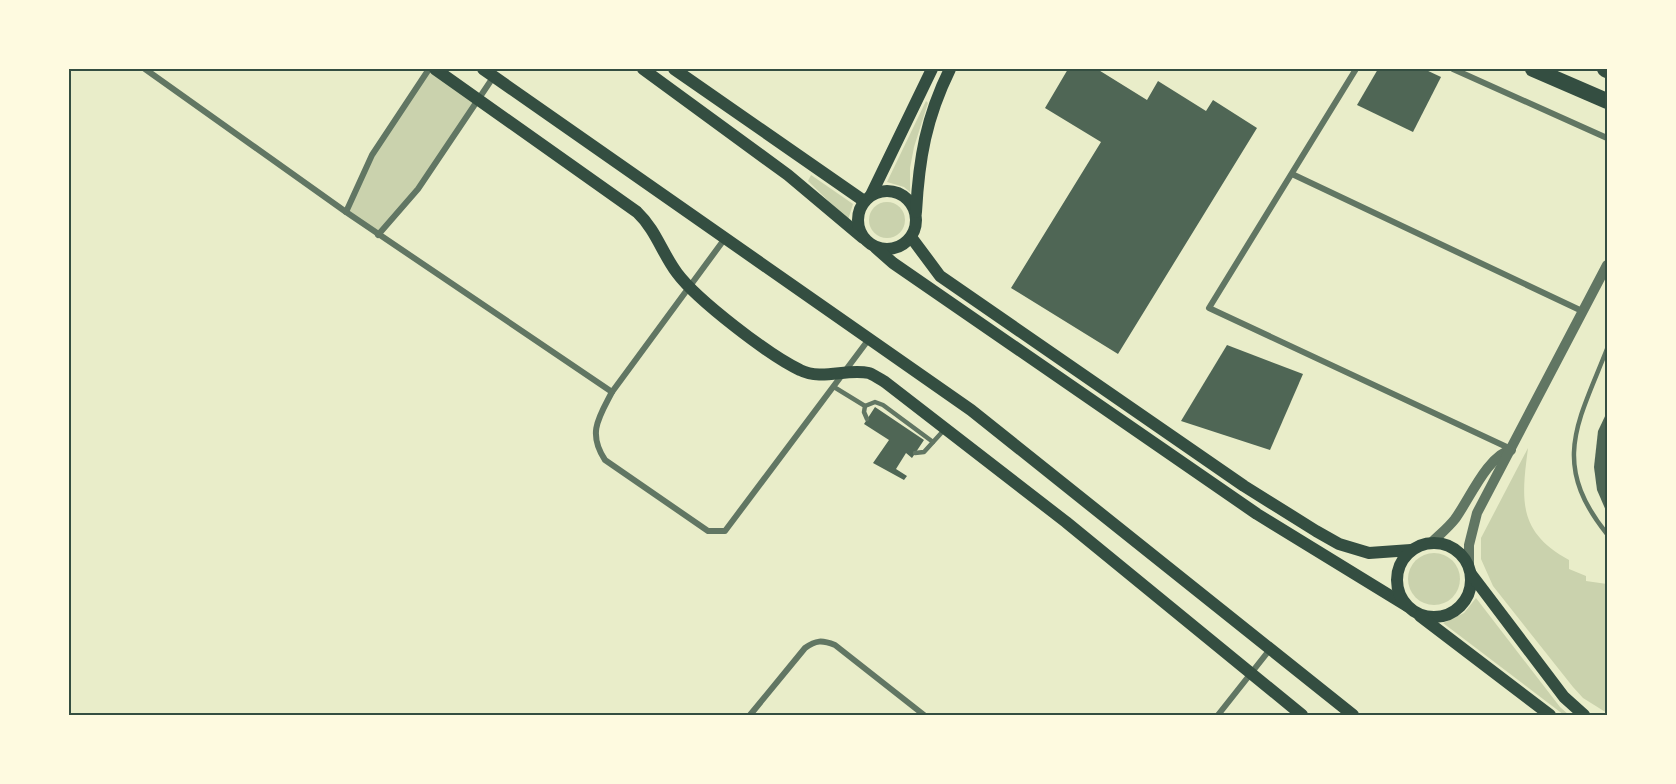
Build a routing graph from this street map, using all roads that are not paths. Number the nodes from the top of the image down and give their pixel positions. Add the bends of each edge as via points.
1 (145, 69) edge
2 (429, 69) edge
3 (435, 69) edge
4 (483, 69) edge
5 (643, 69) edge
6 (674, 69) edge
7 (933, 69) edge
8 (950, 69) edge
9 (1356, 69) edge
10 (1453, 69) edge
11 (1533, 69) edge
12 (494, 76) junction
13 (479, 100) junction
14 (1607, 101) edge
15 (1607, 138) edge
16 (800, 158) junction
17 (1292, 174) junction
18 (788, 175) junction
19 (868, 198) junction
20 (346, 212) junction
21 (916, 216) junction
22 (378, 235) junction
23 (726, 237) junction
24 (911, 237) junction
25 (863, 238) junction
26 (876, 248) junction
27 (1607, 265) edge
28 (691, 287) junction
29 (1582, 311) junction
30 (869, 338) junction
31 (1607, 349) edge
32 (842, 375) junction
33 (834, 387) junction
34 (612, 392) junction
35 (865, 406) junction
36 (867, 419) dead end
37 (945, 428) junction
38 (933, 442) junction
39 (1512, 449) junction
40 (915, 453) dead end
41 (1607, 534) edge
42 (1431, 543) junction
43 (1411, 550) junction
44 (1470, 571) junction
45 (1411, 609) junction
46 (1271, 648) junction
47 (1252, 673) junction
48 (1346, 713) edge
49 (750, 715) edge
50 (924, 715) edge
51 (1218, 715) edge
52 (1302, 715) edge
53 (1550, 715) edge
54 (1584, 715) edge

1 - 20 street
2 - 20 street via 372,155
3 - 13 main road
4 - 12 main road
5 - 18 main road
6 - 16 main road
7 - 19 main road
8 - 21 main road via 932,109 921,148
9 - 17 street
10 - 15 street
11 - 14 highway
12 - 13 street
12 - 23 main road
13 - 22 street via 418,189
13 - 28 main road via 638,212 652,226 669,261
16 - 18 main road
16 - 19 main road
17 - 29 street
17 - 39 street via 1209,308
18 - 25 main road
19 - 21 main road via 880,191 899,194 913,207
19 - 25 main road via 857,219
20 - 22 street
21 - 24 main road
22 - 34 street
23 - 28 street
23 - 30 main road
24 - 26 main road via 896,248
24 - 43 main road via 940,276 1244,486 1352,549 1369,553
25 - 26 main road
26 - 45 main road via 1059,380 1257,514
27 - 29 street
28 - 32 main road via 788,365 805,372
28 - 34 street
29 - 39 street
30 - 32 street
30 - 46 main road via 1017,445
31 - 41 lane via 1580,418 1573,463 1583,500
32 - 33 street
32 - 37 main road via 869,373
33 - 34 street via 725,531 708,531 605,460 597,448 595,434
33 - 35 lane
35 - 36 lane
35 - 38 lane via 875,402 883,405
37 - 38 lane
37 - 47 main road
38 - 40 lane via 924,452
39 - 42 street via 1493,460 1452,523
39 - 44 street via 1477,513 1469,544
42 - 43 main road
42 - 44 main road via 1455,549
43 - 45 main road via 1397,577 1401,597
44 - 45 main road via 1469,594 1456,610 1435,617
44 - 54 main road via 1564,697
45 - 53 main road
46 - 47 street
46 - 48 main road
47 - 51 street
47 - 52 main road
49 - 50 street via 805,648 823,641 835,645

